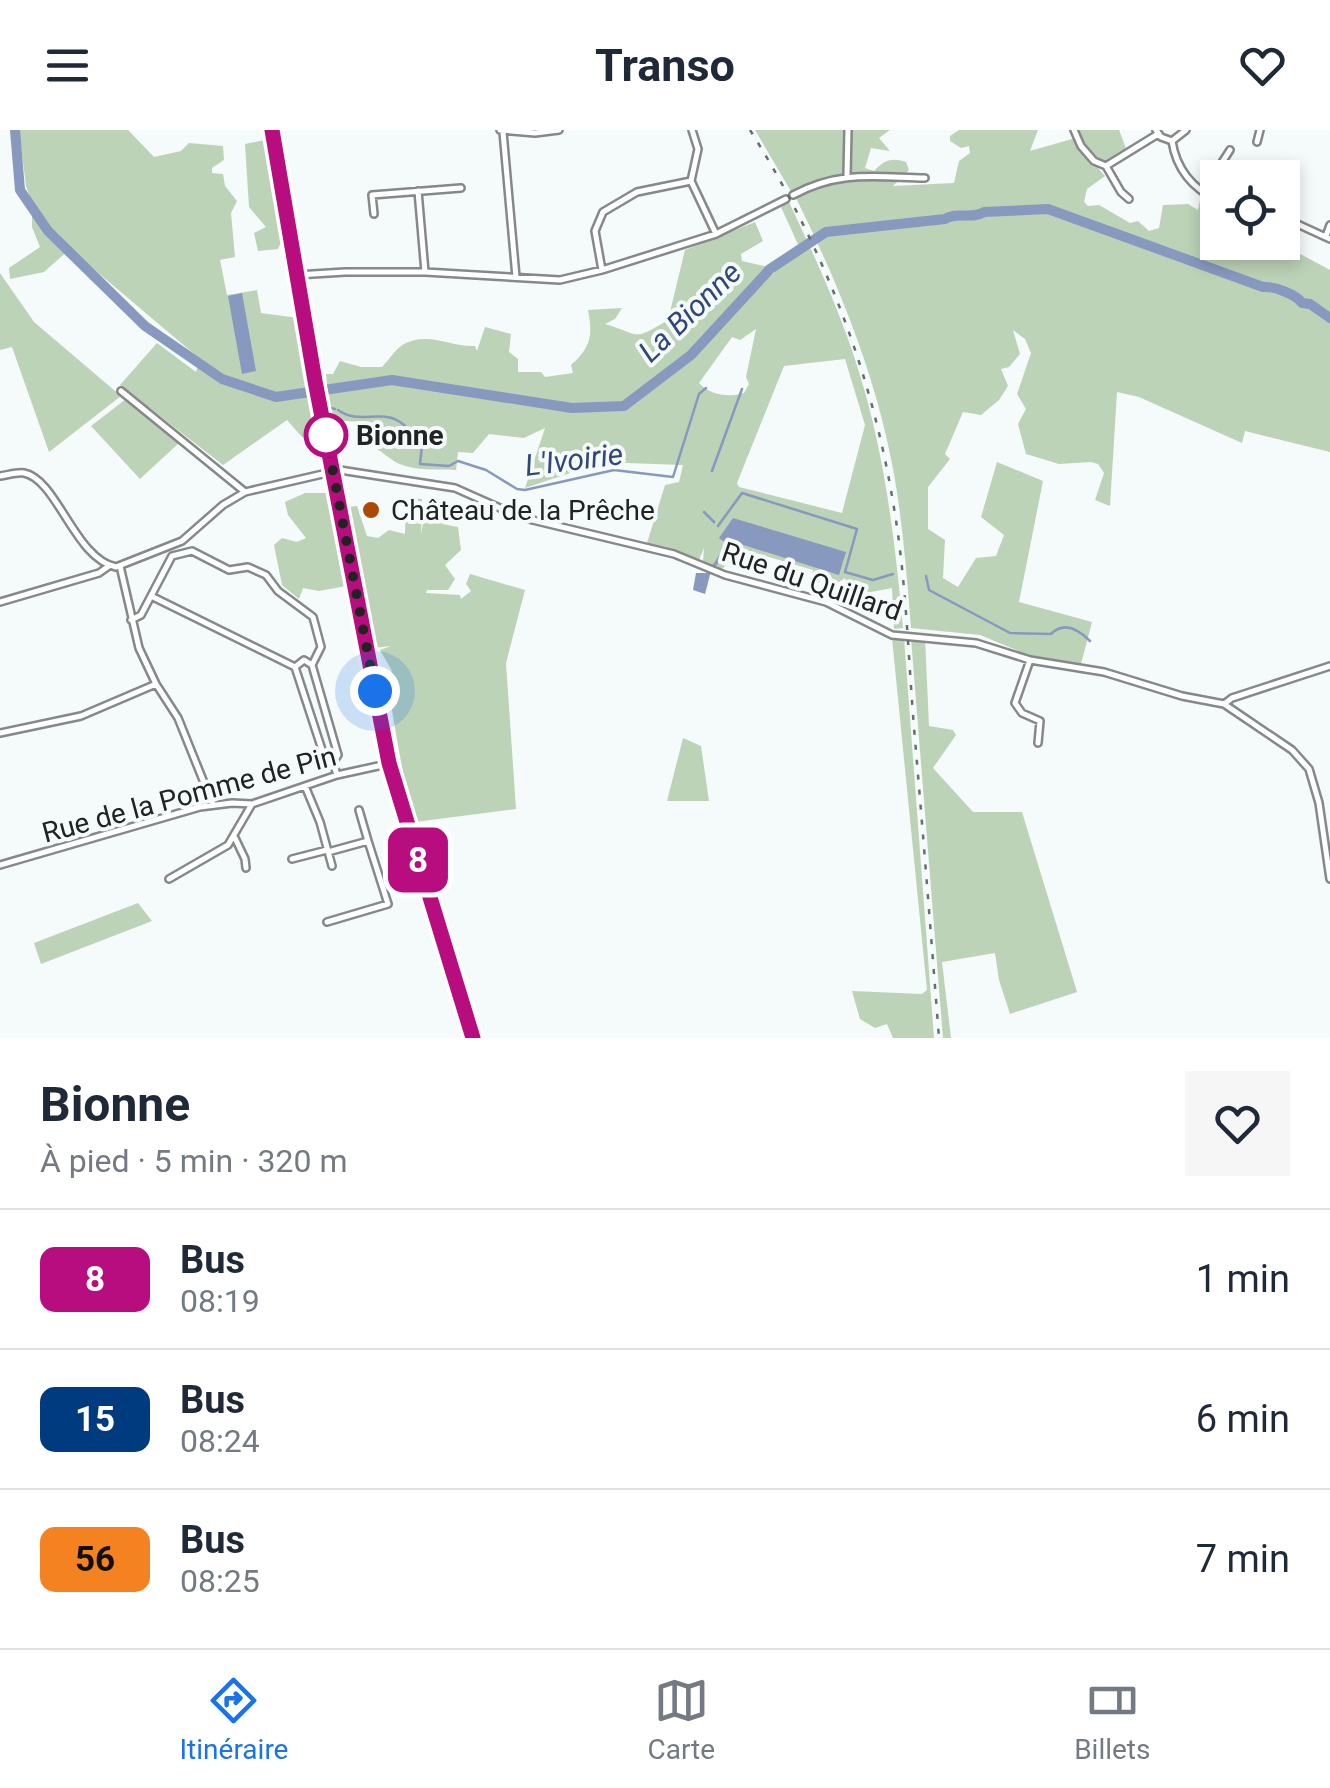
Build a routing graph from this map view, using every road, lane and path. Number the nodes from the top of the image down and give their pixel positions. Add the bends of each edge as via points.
1 (272, 130) edge
2 (559, 130) edge
3 (692, 130) edge
4 (848, 130) edge
5 (1074, 130) edge
6 (1186, 130) edge
7 (1260, 130) edge
8 (502, 131) edge
9 (1157, 132) edge
10 (1172, 141) junction
11 (1257, 142) dead end
12 (1230, 150) dead end
13 (1224, 160) edge
14 (1106, 166) junction
15 (847, 176) junction
16 (925, 178) dead end
17 (691, 181) junction
18 (461, 188) dead end
19 (1200, 189) edge
20 (418, 191) junction
21 (793, 195) dead end
22 (1129, 198) dead end
23 (786, 199) dead end
24 (374, 214) dead end
25 (1300, 225) edge
26 (1330, 225) edge
27 (716, 234) junction
28 (1328, 238) edge
29 (602, 270) junction
30 (425, 272) junction
31 (297, 276) junction
32 (516, 278) junction
33 (121, 392) dead end
34 (332, 472) junction
35 (0, 476) edge
36 (245, 492) junction
37 (109, 566) junction
38 (120, 566) junction
39 (152, 596) junction
40 (0, 602) edge
41 (131, 620) junction
42 (1030, 660) junction
43 (312, 665) junction
44 (1330, 666) edge
45 (296, 667) junction
46 (156, 684) junction
47 (1224, 704) junction
48 (0, 733) edge
49 (1038, 743) dead end
50 (333, 762) junction
51 (389, 763) junction
52 (337, 774) junction
53 (304, 786) junction
54 (252, 804) junction
55 (213, 805) junction
56 (360, 810) dead end
57 (235, 838) junction
58 (368, 841) junction
59 (327, 851) junction
60 (292, 860) dead end
61 (0, 864) edge
62 (332, 866) dead end
63 (246, 868) dead end
64 (169, 879) dead end
65 (1330, 879) edge
66 (327, 922) dead end
67 (473, 1038) edge

1 - 31 main road
2 - 8 street
3 - 17 street via 698,150
4 - 15 street
5 - 14 street via 1090,156
6 - 10 street
7 - 11 street
8 - 32 street
9 - 10 street
9 - 14 street
10 - 19 street via 1182,171
12 - 13 street
14 - 22 street
15 - 16 street
15 - 21 street
17 - 27 street
17 - 29 street via 638,192 604,212 595,232
18 - 20 street
20 - 24 street via 372,195
20 - 30 street
23 - 27 street
25 - 28 street
26 - 28 street
27 - 29 street
29 - 32 street via 560,280
30 - 31 street
30 - 32 street
31 - 34 main road
33 - 36 street
34 - 36 street, Rue du Quillard
34 - 42 street, Rue du Quillard via 455,488 520,517 644,546 826,602 892,635 976,643
34 - 51 main road
35 - 37 street via 20,473 37,480 92,554
36 - 38 street via 182,541
37 - 38 street
37 - 40 street
38 - 41 street
39 - 41 street
39 - 43 street via 172,556 189,550 229,570 266,575 313,618 321,647
39 - 45 street
41 - 46 street
42 - 47 street, Rue du Quillard
42 - 49 street via 1016,703 1040,721
43 - 45 street via 304,660
43 - 50 street via 338,755
44 - 47 street
45 - 50 street via 326,762
46 - 48 street via 81,716
46 - 55 street via 178,718
47 - 65 street via 1309,769
50 - 52 street
51 - 52 street, Rue de la Pomme de Pin
51 - 67 main road
52 - 53 street, Rue de la Pomme de Pin
53 - 54 street, Rue de la Pomme de Pin
53 - 59 street
54 - 55 street, Rue de la Pomme de Pin
54 - 57 street
55 - 61 street, Rue de la Pomme de Pin
56 - 58 street
57 - 63 street
57 - 64 street
58 - 59 street
58 - 66 street via 388,904
59 - 60 street
59 - 62 street

